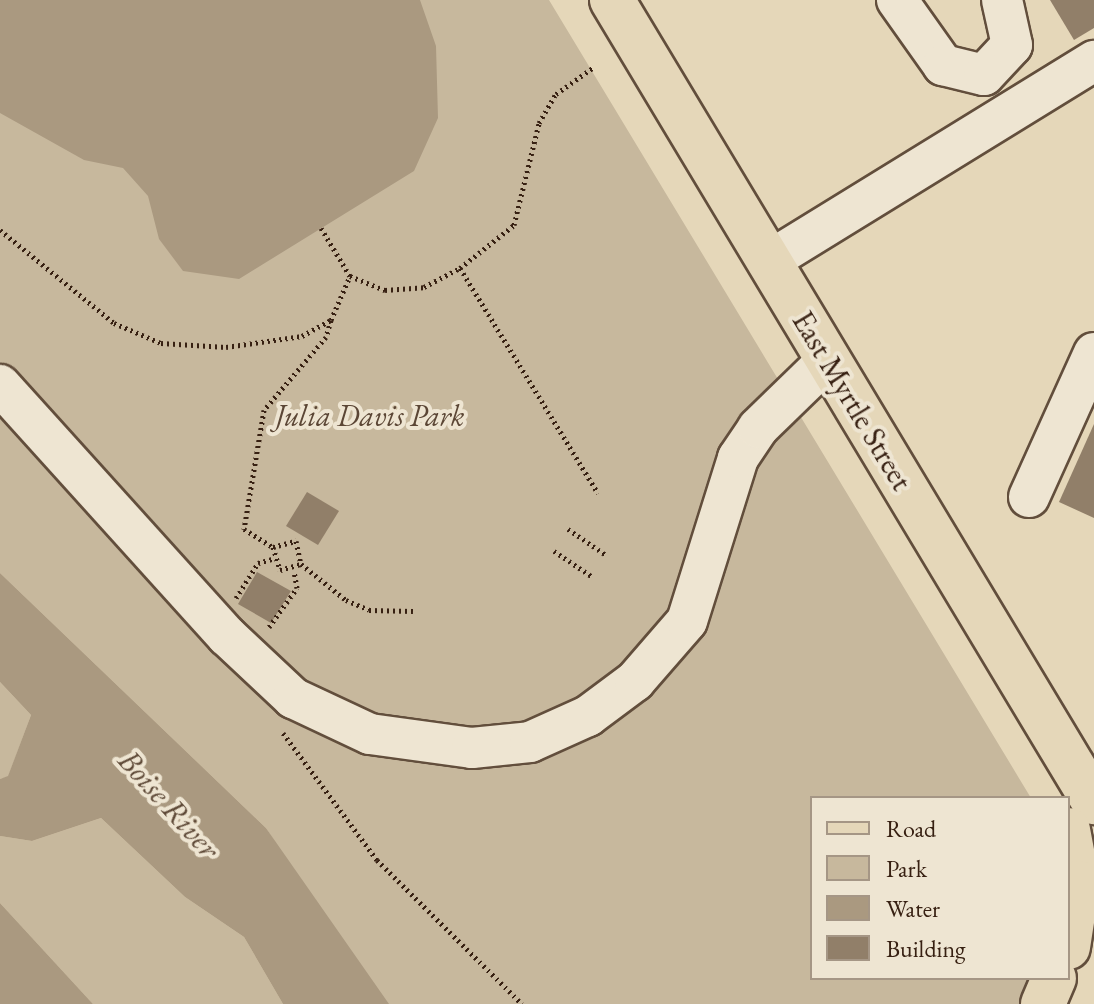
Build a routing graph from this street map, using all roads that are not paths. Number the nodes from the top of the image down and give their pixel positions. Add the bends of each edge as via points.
1 (612, 0) edge
2 (897, 0) edge
3 (1002, 0) edge
4 (1094, 61) edge
5 (769, 261) junction
6 (1094, 353) edge
7 (827, 361) junction
8 (0, 385) edge
9 (1029, 497) dead end
10 (1035, 704) junction
11 (1058, 796) edge
12 (1094, 802) edge
13 (1070, 841) edge
14 (1070, 934) edge
15 (1053, 980) edge
16 (1043, 1004) edge

1 - 5 main road, East Myrtle Street
2 - 3 lane via 943,65 984,75 1012,45
4 - 5 lane
5 - 7 main road, East Myrtle Street
6 - 9 lane
7 - 8 lane via 758,428 738,458 687,621 635,681 588,716 530,742 472,748 370,734 293,698 227,636
7 - 10 main road, East Myrtle Street
10 - 11 main road
10 - 12 main road, East Myrtle Street
13 - 14 main road via 1078,883
15 - 16 main road

